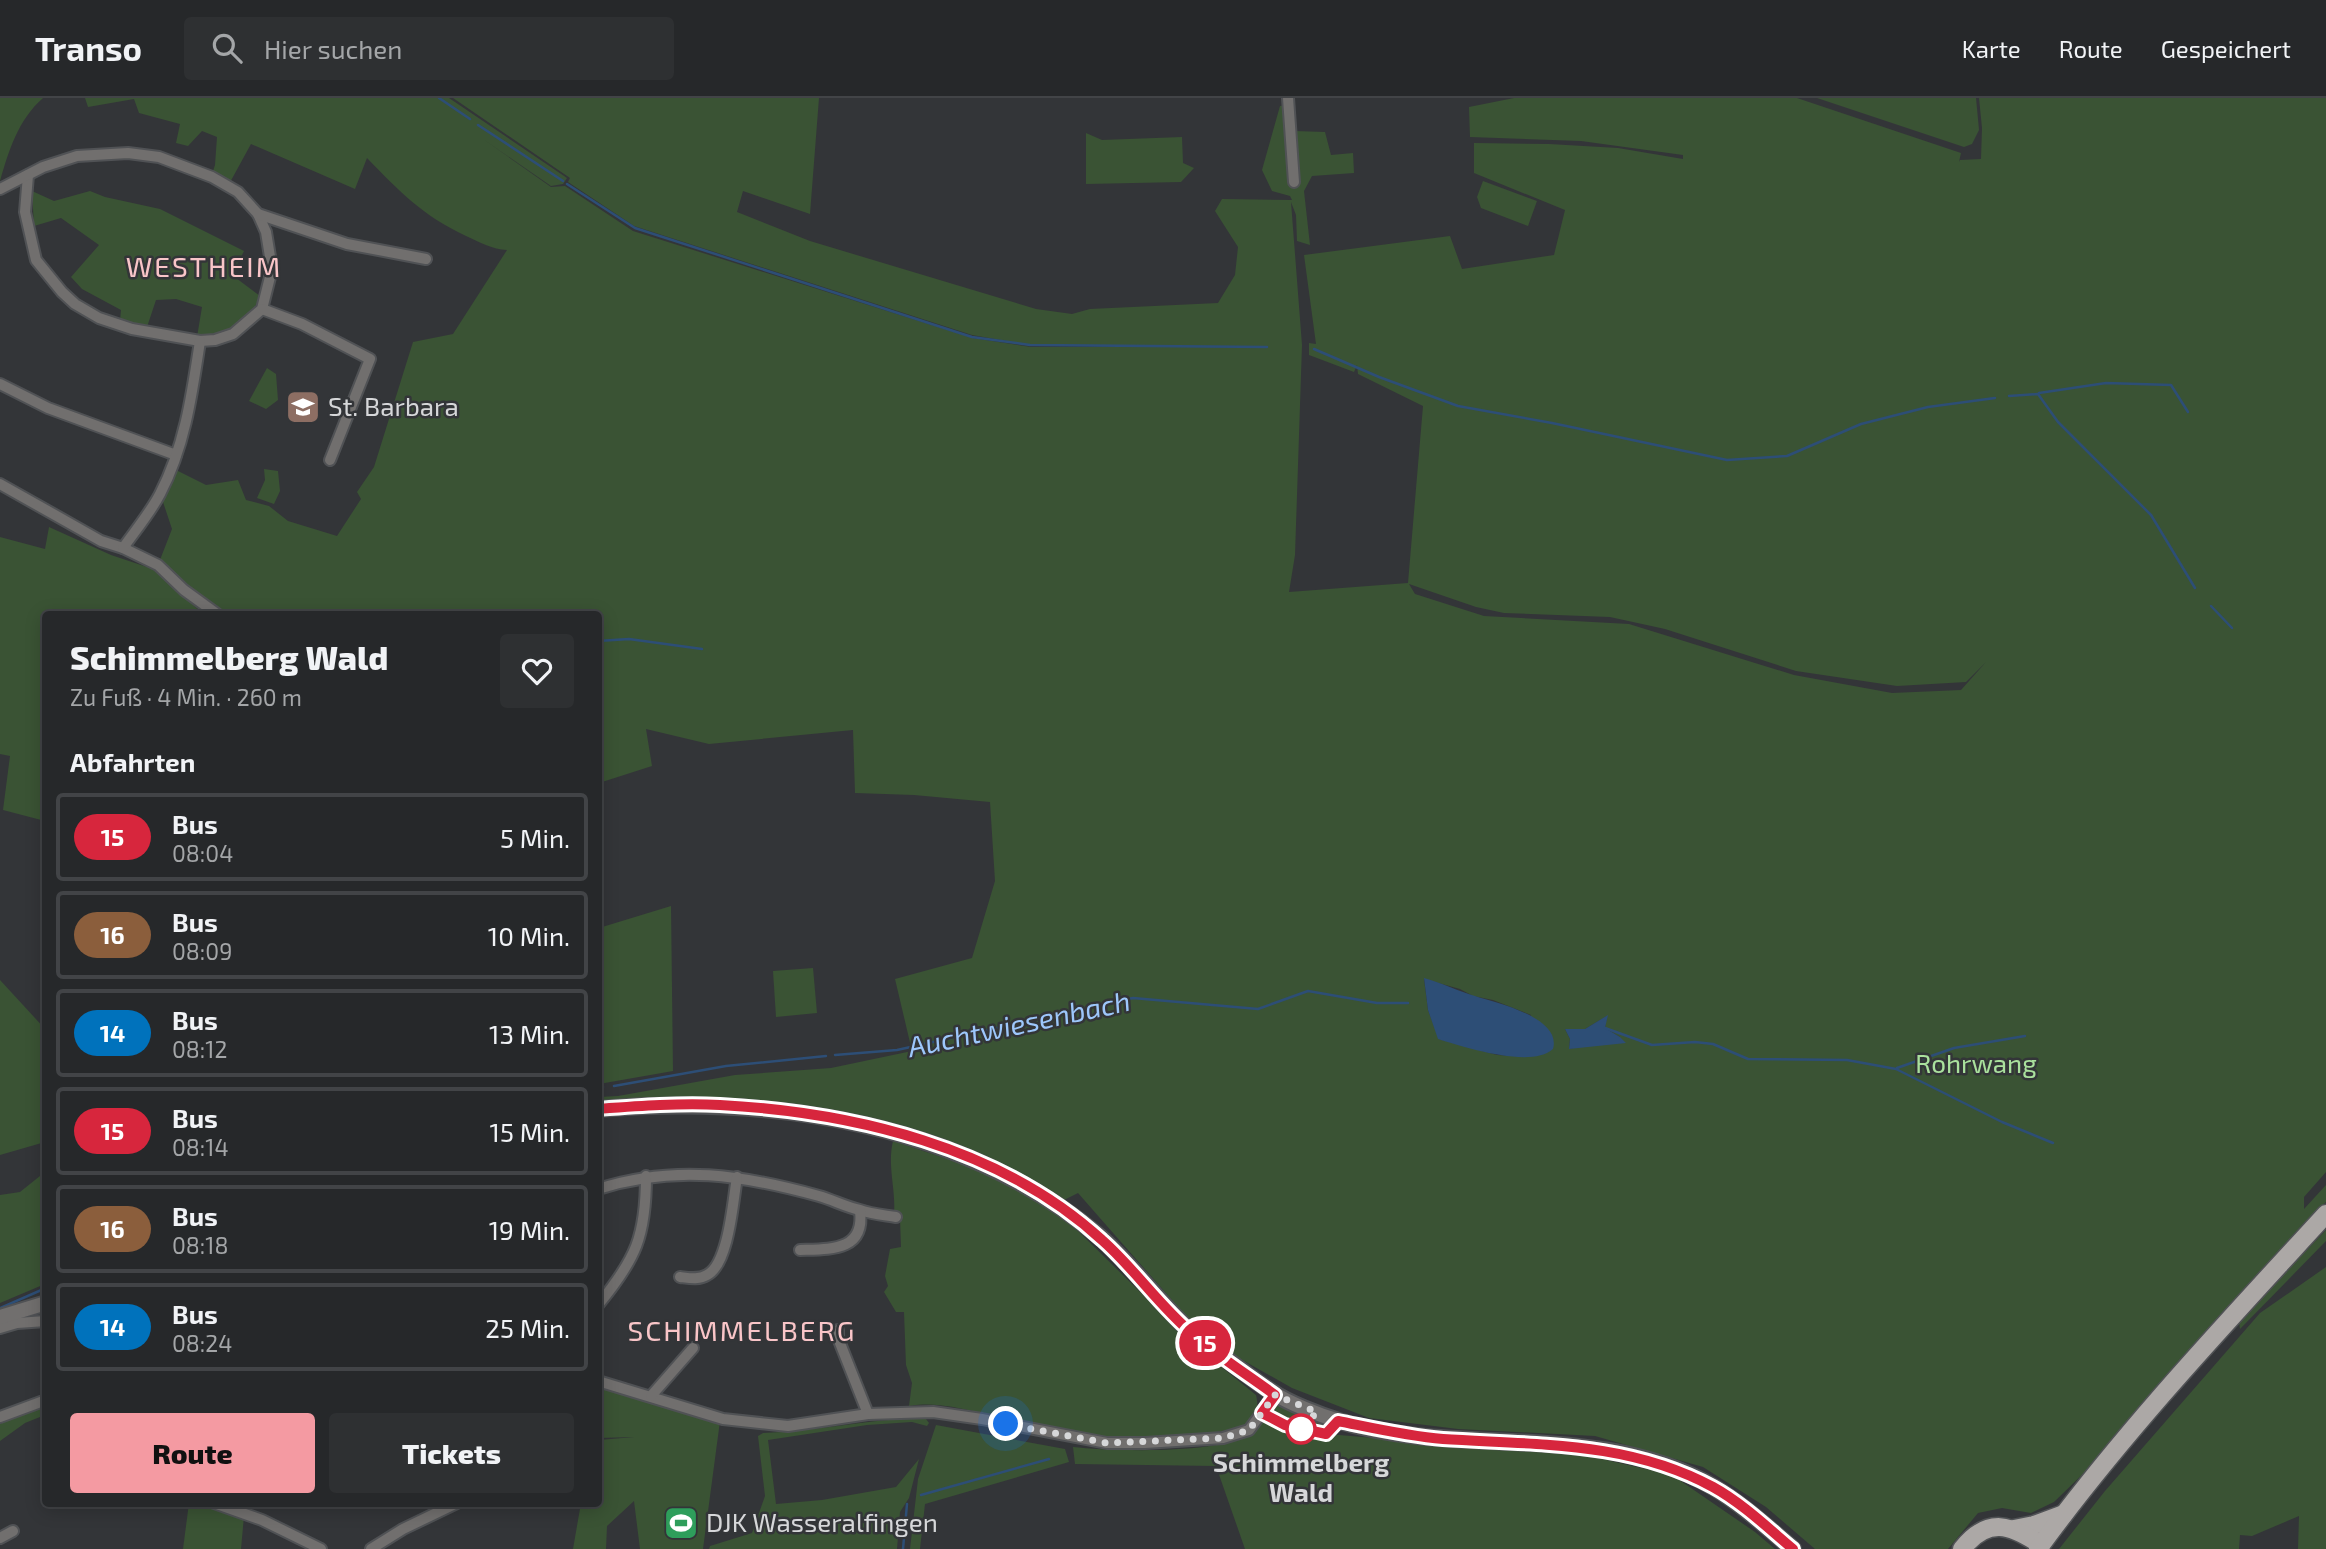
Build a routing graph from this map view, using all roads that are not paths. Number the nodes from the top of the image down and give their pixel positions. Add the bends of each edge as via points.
1 (1288, 98) edge
2 (28, 175) junction
3 (1294, 182) dead end
4 (0, 189) edge
5 (258, 214) junction
6 (426, 259) dead end
7 (262, 309) junction
8 (200, 341) junction
9 (0, 384) edge
10 (176, 455) junction
11 (330, 460) dead end
12 (0, 484) edge
13 (123, 548) junction
14 (214, 611) edge
15 (602, 1109) edge
16 (646, 1177) junction
17 (737, 1177) junction
18 (602, 1188) edge
19 (860, 1210) junction
20 (2326, 1214) edge
21 (896, 1217) dead end
22 (800, 1250) dead end
23 (680, 1277) dead end
24 (602, 1300) edge
25 (42, 1304) edge
26 (0, 1317) edge
27 (42, 1321) edge
28 (0, 1328) edge
29 (838, 1330) dead end
30 (693, 1348) dead end
31 (602, 1382) edge
32 (1275, 1395) junction
33 (651, 1396) junction
34 (42, 1401) edge
35 (868, 1414) junction
36 (0, 1417) edge
37 (225, 1507) edge
38 (449, 1507) edge
39 (2066, 1513) junction
40 (2014, 1529) junction
41 (13, 1531) dead end
42 (0, 1538) edge
43 (2040, 1547) edge
44 (321, 1549) edge
45 (371, 1549) edge
46 (1793, 1549) edge
47 (1962, 1549) edge

1 - 3 street
2 - 4 street
2 - 5 street via 77,156 128,153 159,157 221,182 238,192
2 - 8 street via 28,235 36,260 62,292 99,318
5 - 6 street via 347,244
5 - 7 street via 267,232 272,269
7 - 8 street via 233,334
7 - 11 street via 370,359
8 - 10 street via 188,419
9 - 10 street via 54,411
10 - 13 street via 159,494
12 - 13 street via 101,541
13 - 14 street via 158,565
15 - 32 street via 720,1105 802,1114 862,1124 966,1156 1056,1204 1102,1239 1193,1335
16 - 17 street via 670,1173
16 - 18 street
16 - 24 street via 646,1214 640,1238 619,1279
17 - 19 street
17 - 23 street via 728,1236 718,1263 708,1275
19 - 21 street
19 - 22 street via 862,1226 854,1240
20 - 39 main road via 2173,1383
25 - 26 street
27 - 28 street
29 - 35 street
30 - 33 street
31 - 33 street
32 - 35 street via 1249,1430 1223,1438 1145,1443 1107,1443 933,1412
32 - 46 street via 1338,1421 1403,1435 1580,1446 1634,1456 1714,1488
33 - 35 street via 744,1423 788,1426
34 - 36 street
37 - 44 street
38 - 45 street
39 - 40 main road
39 - 43 main road
40 - 43 main road
40 - 47 main road via 1989,1528
41 - 42 street

